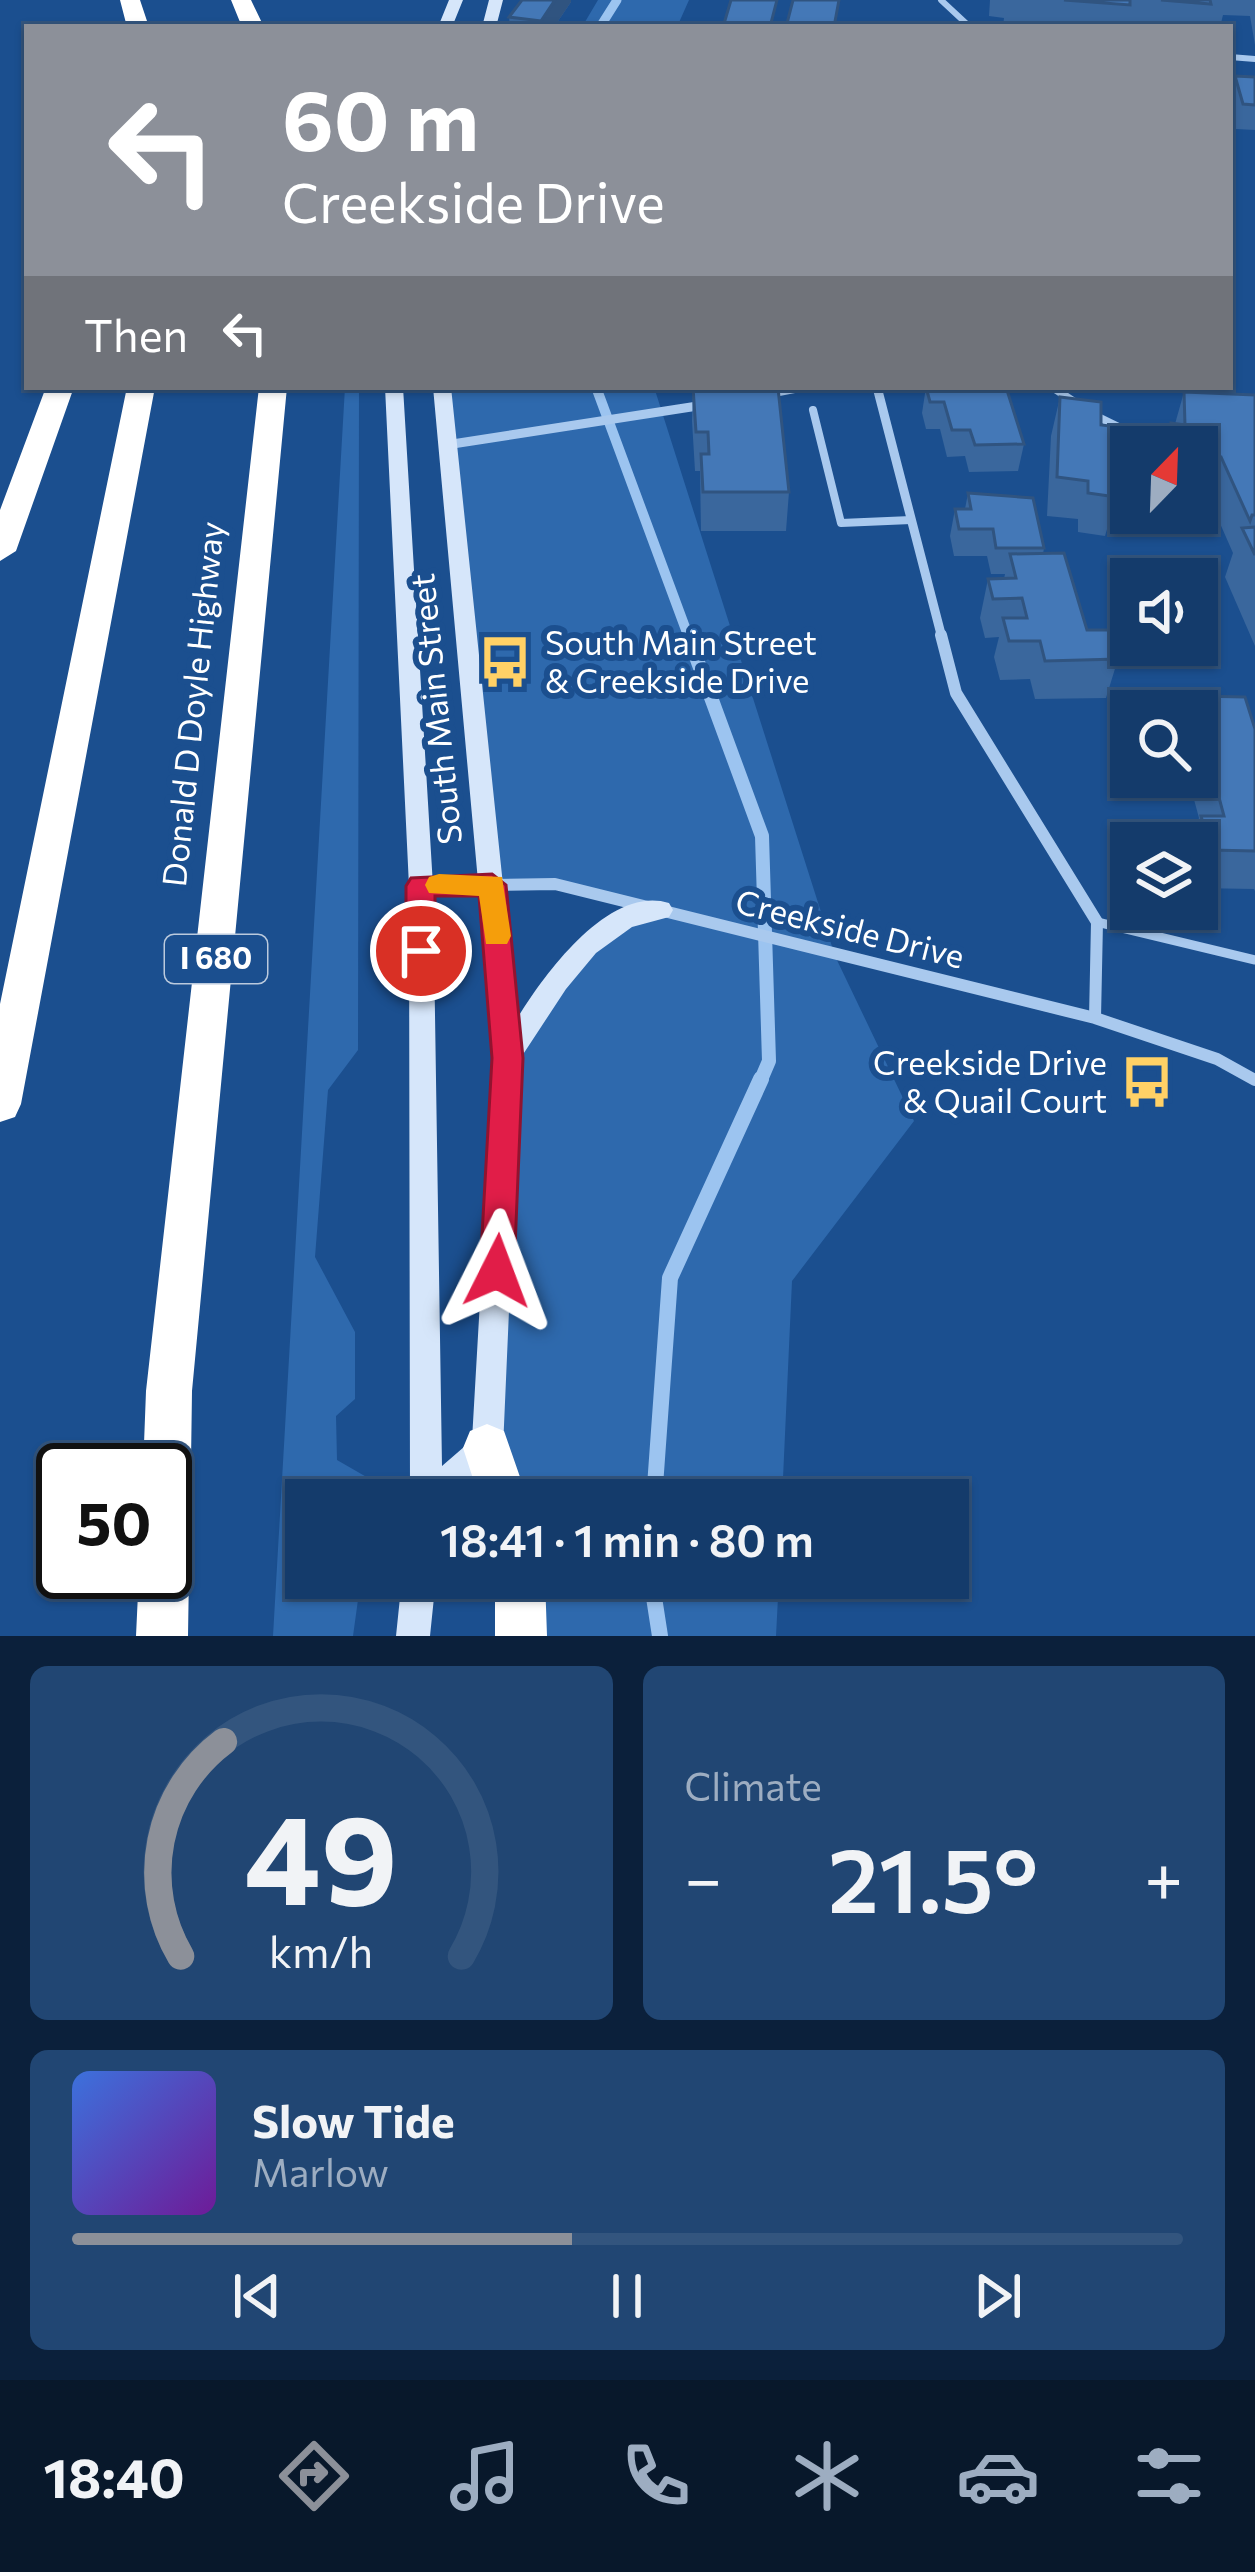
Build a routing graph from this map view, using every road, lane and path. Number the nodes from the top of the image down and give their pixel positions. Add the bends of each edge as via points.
1 (941, 0) edge
2 (967, 24) edge
3 (59, 390) edge
4 (140, 390) edge
5 (273, 390) edge
6 (394, 390) edge
7 (442, 390) edge
8 (786, 390) edge
9 (878, 390) edge
10 (1057, 390) edge
11 (755, 396) edge
12 (708, 404) edge
13 (813, 410) dead end
14 (1121, 426) edge
15 (445, 446) junction
16 (911, 520) junction
17 (0, 551) edge
18 (492, 885) junction
19 (421, 886) junction
20 (670, 912) junction
21 (1097, 922) junction
22 (1255, 960) edge
23 (1095, 1018) junction
24 (507, 1058) junction
25 (1255, 1080) edge
26 (0, 1104) edge
27 (168, 1443) edge
28 (488, 1448) junction
29 (498, 1479) edge
30 (163, 1599) edge
31 (417, 1599) edge
32 (520, 1599) edge
33 (162, 1636) edge
34 (413, 1636) edge
35 (521, 1636) edge

1 - 2 lane
3 - 17 highway
4 - 26 highway
5 - 27 highway, Donald D Doyle Highway / I 680
6 - 19 main road, South Main Street
7 - 15 main road, South Main Street
8 - 11 street
9 - 16 street
10 - 14 lane
12 - 15 street
13 - 16 lane via 841,523
15 - 18 main road, South Main Street
16 - 21 street via 956,693
18 - 19 street, Creekside Drive
18 - 20 street, Creekside Drive via 555,884
18 - 24 main road, South Main Street
19 - 28 main road, South Main Street via 426,1500
20 - 23 street, Creekside Drive
20 - 24 main road via 623,920 589,947 549,991
21 - 22 lane
21 - 23 street
23 - 25 street, Creekside Drive
24 - 28 main road, South Main Street
28 - 29 highway
30 - 33 highway
31 - 34 main road
32 - 35 highway

